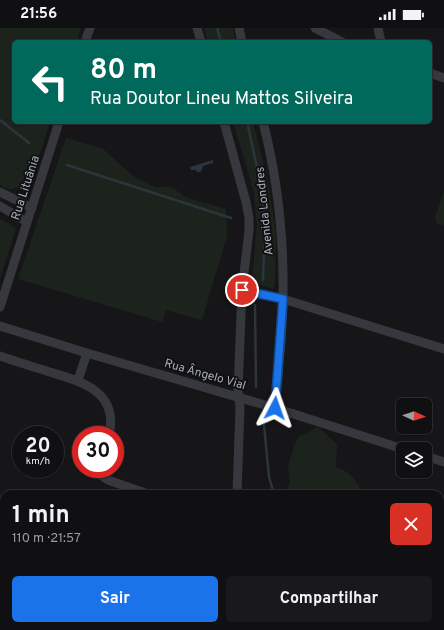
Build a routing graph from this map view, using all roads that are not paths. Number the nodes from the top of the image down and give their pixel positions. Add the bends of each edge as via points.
1 (90, 28) edge
2 (197, 28) edge
3 (239, 28) edge
4 (315, 28) edge
5 (378, 28) edge
6 (86, 40) edge
7 (200, 40) edge
8 (242, 40) edge
9 (338, 40) edge
10 (381, 40) edge
11 (432, 74) edge
12 (444, 78) edge
13 (58, 124) edge
14 (225, 124) edge
15 (264, 124) edge
16 (0, 192) edge
17 (0, 206) edge
18 (32, 208) junction
19 (27, 222) junction
20 (242, 290) junction
21 (283, 299) junction
22 (0, 307) edge
23 (0, 326) edge
24 (444, 349) edge
25 (87, 353) junction
26 (0, 356) edge
27 (78, 380) junction
28 (239, 398) junction
29 (275, 408) junction
30 (110, 426) edge
31 (396, 447) edge
32 (432, 458) edge
33 (444, 462) edge
34 (105, 478) edge
35 (137, 490) edge
36 (237, 490) edge

1 - 6 street
2 - 7 street
3 - 8 street
4 - 9 street
5 - 10 street
11 - 12 street
13 - 18 street, Rua Lituânia
14 - 20 street, Avenida Londres via 249,218
15 - 21 street, Avenida Londres via 276,178 282,232
16 - 18 street
17 - 19 street
18 - 19 street, Rua Lituânia
19 - 22 street, Rua Lituânia
20 - 21 street
20 - 28 street, Avenida Londres
21 - 24 street
21 - 29 street, Avenida Londres
23 - 25 street, Rua Ângelo Vial
25 - 27 street
25 - 28 street, Rua Ângelo Vial
26 - 27 street
27 - 30 street via 104,399 111,419
28 - 29 street, Rua Ângelo Vial
28 - 36 street, Avenida Londres
29 - 31 street, Rua Ângelo Vial
32 - 33 street
34 - 35 street

